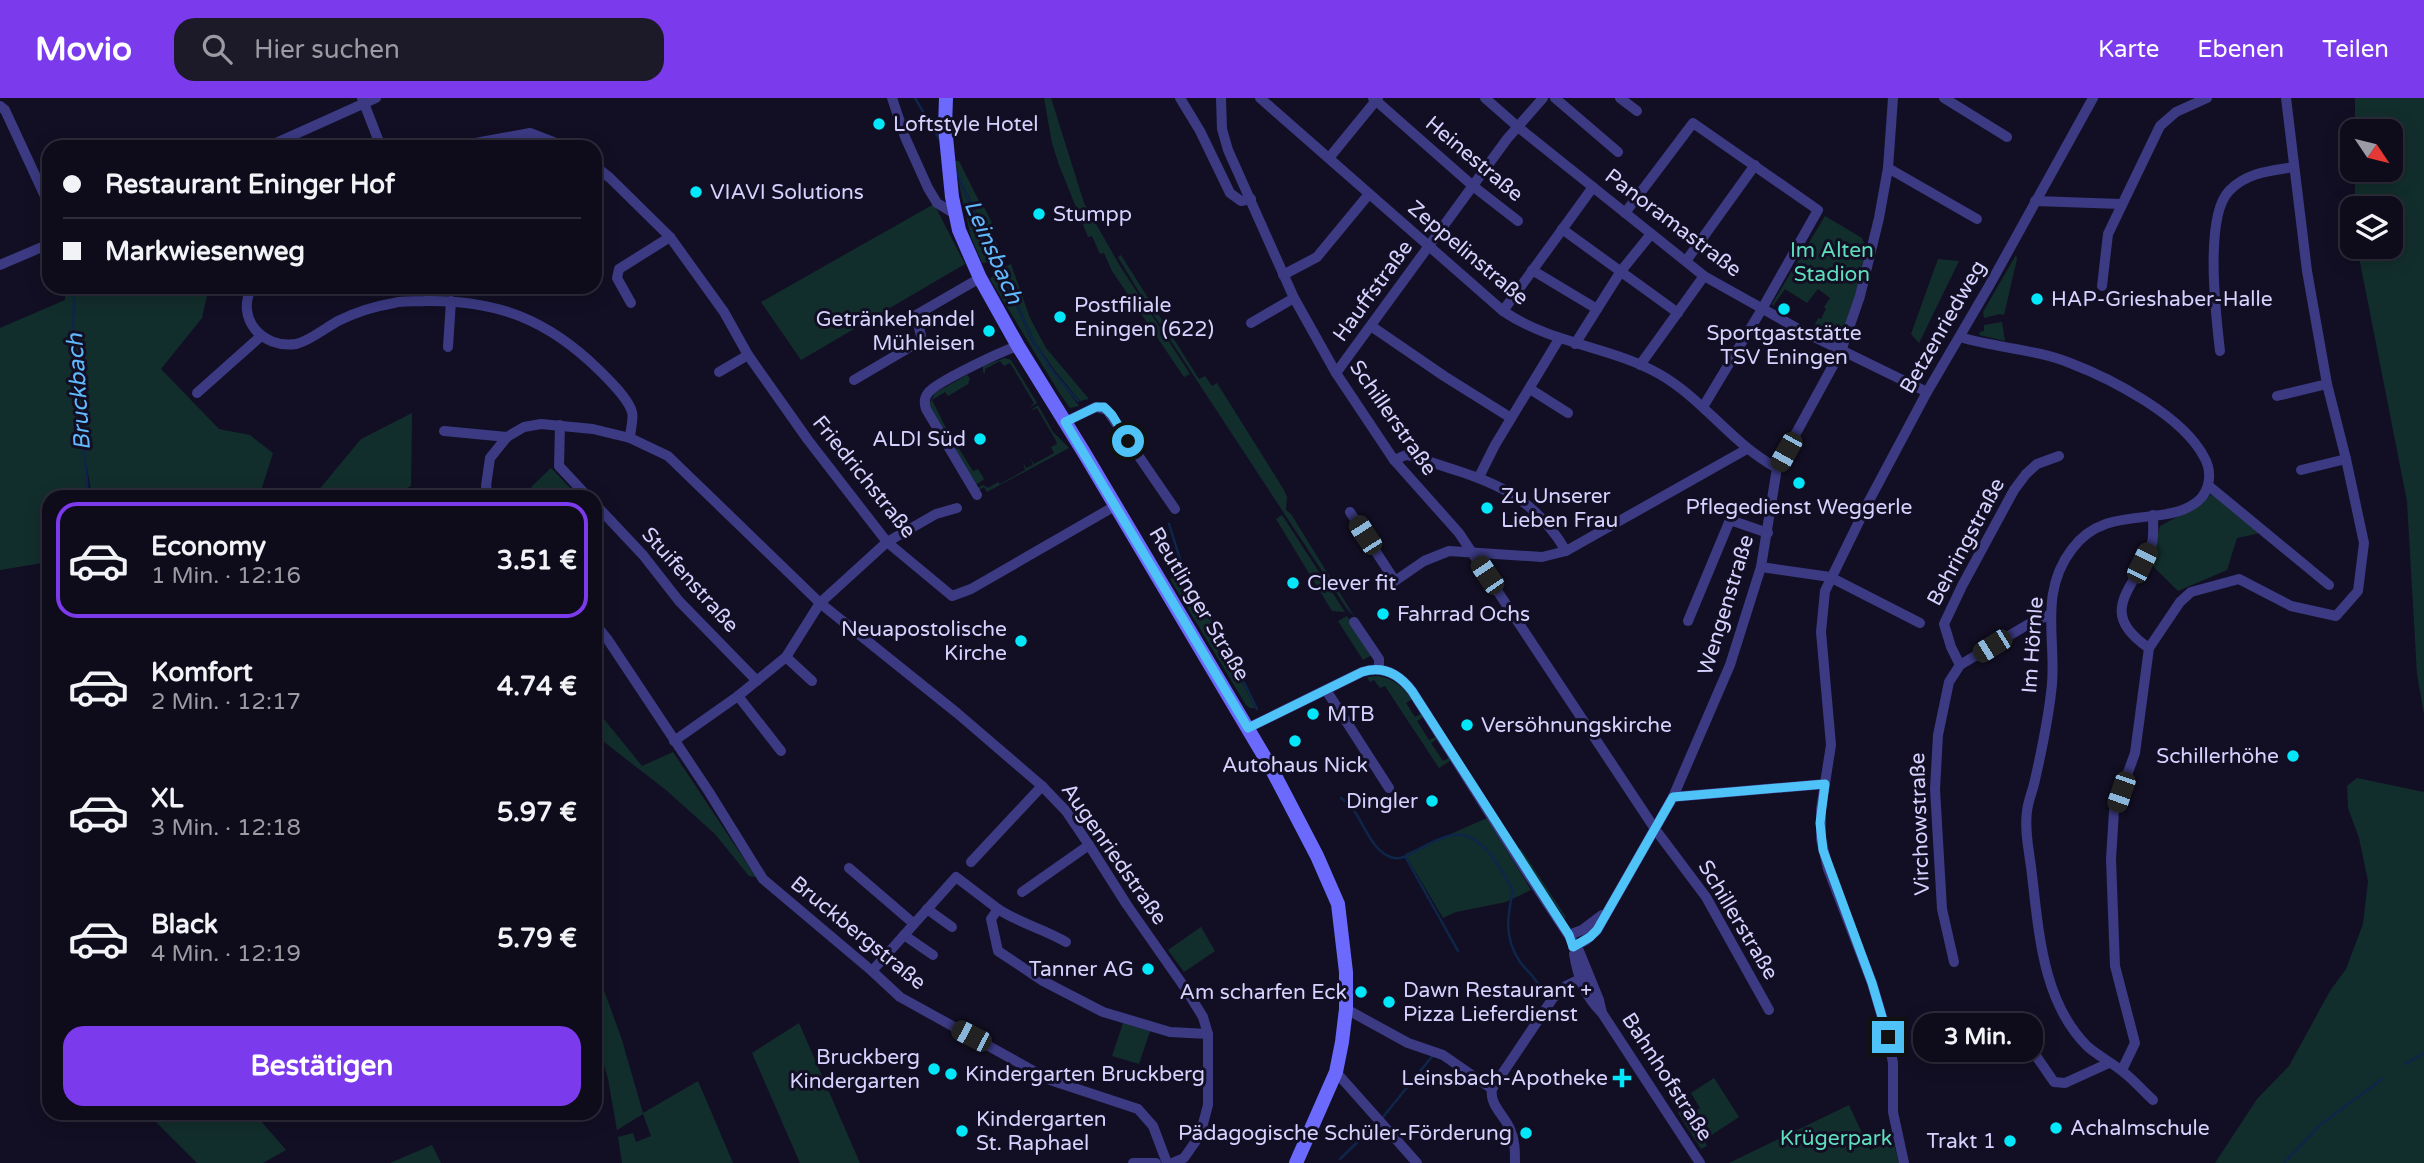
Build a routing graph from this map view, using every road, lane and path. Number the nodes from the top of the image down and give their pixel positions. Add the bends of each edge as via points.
1 (376, 98) edge
2 (892, 98) edge
3 (946, 98) edge
4 (1180, 98) edge
5 (1221, 98) edge
6 (1260, 98) edge
7 (1485, 98) edge
8 (1543, 98) edge
9 (1555, 98) edge
10 (1620, 98) edge
11 (1893, 98) edge
12 (1944, 98) edge
13 (2093, 98) edge
14 (2207, 98) edge
15 (2286, 98) edge
16 (1375, 99) edge
17 (363, 101) edge
18 (3, 108) edge
19 (1637, 111) dead end
20 (1518, 127) junction
21 (2007, 136) dead end
22 (282, 140) edge
23 (378, 140) edge
24 (500, 140) edge
25 (548, 140) edge
26 (1618, 152) dead end
27 (1329, 158) junction
28 (1755, 164) junction
29 (2294, 167) junction
30 (1888, 168) junction
31 (602, 172) edge
32 (1473, 186) junction
33 (1593, 187) junction
34 (42, 190) edge
35 (1369, 194) junction
36 (1251, 200) junction
37 (2035, 201) junction
38 (2121, 204) junction
39 (1625, 213) junction
40 (955, 214) junction
41 (1977, 219) dead end
42 (1518, 221) dead end
43 (1562, 229) junction
44 (1651, 234) junction
45 (670, 237) junction
46 (42, 247) edge
47 (1428, 247) junction
48 (1686, 261) junction
49 (0, 265) edge
50 (1532, 270) junction
51 (1621, 271) junction
52 (1283, 275) junction
53 (1704, 276) junction
54 (980, 278) junction
55 (2102, 286) dead end
56 (250, 294) edge
57 (1294, 298) junction
58 (451, 301) junction
59 (631, 303) dead end
60 (1597, 309) junction
61 (1762, 309) junction
62 (1503, 311) junction
63 (1678, 313) junction
64 (1251, 323) dead end
65 (1371, 326) junction
66 (260, 337) junction
67 (1960, 337) junction
68 (1559, 339) junction
69 (1575, 344) junction
70 (1018, 346) junction
71 (448, 347) dead end
72 (1841, 351) junction
73 (2220, 351) dead end
74 (748, 355) junction
75 (1640, 365) junction
76 (719, 372) dead end
77 (1336, 373) junction
78 (853, 380) dead end
79 (2327, 384) junction
80 (1530, 389) junction
81 (1927, 392) junction
82 (197, 393) dead end
83 (2277, 396) dead end
84 (1703, 407) junction
85 (1568, 412) dead end
86 (1511, 418) junction
87 (1065, 422) junction
88 (560, 425) junction
89 (444, 431) dead end
90 (508, 437) junction
91 (630, 438) junction
92 (1747, 449) junction
93 (2059, 456) dead end
94 (2346, 459) junction
95 (1394, 460) junction
96 (1777, 468) junction
97 (2301, 470) dead end
98 (1479, 477) junction
99 (2209, 486) junction
100 (487, 490) edge
101 (581, 490) edge
102 (977, 495) dead end
103 (1115, 506) junction
104 (957, 508) dead end
105 (1175, 509) dead end
106 (602, 511) edge
107 (1350, 512) dead end
108 (2153, 515) junction
109 (1768, 533) junction
110 (887, 542) junction
111 (1566, 551) junction
112 (1473, 554) junction
113 (1761, 567) junction
114 (1830, 577) junction
115 (2329, 585) dead end
116 (820, 603) junction
117 (2049, 615) junction
118 (1688, 621) dead end
119 (1354, 622) dead end
120 (1920, 623) dead end
121 (602, 633) edge
122 (2149, 648) junction
123 (786, 657) junction
124 (1960, 665) junction
125 (1380, 669) junction
126 (757, 681) junction
127 (812, 681) dead end
128 (1326, 690) junction
129 (737, 696) junction
130 (1248, 728) junction
131 (674, 741) junction
132 (781, 751) dead end
133 (1825, 784) junction
134 (1042, 786) junction
135 (1389, 788) dead end
136 (1673, 797) junction
137 (1655, 830) junction
138 (1089, 845) junction
139 (971, 862) dead end
140 (849, 868) dead end
141 (1022, 892) dead end
142 (927, 909) junction
143 (998, 909) junction
144 (913, 923) junction
145 (952, 927) dead end
146 (904, 935) junction
147 (1066, 942) dead end
148 (1572, 943) junction
149 (933, 955) dead end
150 (1954, 962) dead end
151 (872, 971) junction
152 (1584, 977) junction
153 (1346, 1009) junction
154 (1769, 1010) dead end
155 (1208, 1034) junction
156 (2030, 1047) dead end
157 (2109, 1063) junction
158 (2122, 1070) junction
159 (1336, 1072) junction
160 (1492, 1089) junction
161 (2153, 1100) dead end
162 (1133, 1163) edge
163 (1156, 1163) edge
164 (1169, 1163) edge
165 (1296, 1163) edge
166 (1418, 1163) edge
167 (1515, 1163) edge
168 (1700, 1163) edge
169 (1904, 1163) edge

1 - 17 street
2 - 40 street via 928,188 937,203
3 - 40 main road, Reutlinger Straße
4 - 36 street via 1230,193 1241,201
5 - 36 street, Schillerstraße via 1228,150
6 - 27 street, Zeppelinstraße
7 - 20 street, Panoramastraße
8 - 20 street, Hauffstraße
9 - 26 street
10 - 19 street
11 - 30 street, Wengenstraße
12 - 21 street
13 - 37 street, Betzenriedweg
14 - 38 street via 2176,112 2160,126
15 - 29 street
16 - 27 street
16 - 32 street, Heinestraße
17 - 22 street
17 - 23 street
18 - 34 street
20 - 32 street, Hauffstraße
20 - 33 street, Panoramastraße
24 - 25 street via 530,133
27 - 35 street, Zeppelinstraße
28 - 39 street via 1693,123
28 - 48 street
28 - 61 street via 1818,210
29 - 73 street via 2254,173 2228,192 2216,221 2214,299
29 - 79 street
30 - 41 street
30 - 72 street, Wengenstraße via 1867,269
31 - 45 street, Friedrichstraße
32 - 42 street, Heinestraße
32 - 47 street, Hauffstraße
33 - 39 street, Panoramastraße
33 - 43 street
35 - 47 street, Zeppelinstraße
35 - 52 street via 1317,257
36 - 52 street, Schillerstraße
37 - 38 street
37 - 67 street, Betzenriedweg
38 - 55 street via 2108,234
39 - 44 street, Panoramastraße
40 - 54 main road, Reutlinger Straße
43 - 50 street
43 - 51 street
44 - 48 street, Panoramastraße
44 - 51 street
45 - 59 street via 619,269 617,278
45 - 74 street, Friedrichstraße via 724,312
46 - 49 street
47 - 62 street, Zeppelinstraße
47 - 65 street, Hauffstraße
48 - 53 street, Panoramastraße
50 - 60 street
50 - 62 street
51 - 60 street
51 - 63 street
52 - 57 street, Schillerstraße
53 - 61 street, Panoramastraße
53 - 63 street
54 - 70 main road, Reutlinger Straße
54 - 78 street via 916,315 922,341
56 - 66 street via 247,316
57 - 64 street
57 - 77 street, Schillerstraße
58 - 66 street via 396,302 342,319 297,344
58 - 71 street
58 - 91 street via 527,318 582,353 616,386 632,412
60 - 69 street
61 - 72 street, Panoramastraße
61 - 84 street
62 - 68 street, Zeppelinstraße
63 - 75 street
65 - 77 street, Hauffstraße
65 - 86 street
66 - 82 street
67 - 81 street, Betzenriedweg
67 - 99 street via 2070,363 2131,393 2200,447 2208,464
68 - 69 street, Zeppelinstraße
68 - 80 street
69 - 75 street, Zeppelinstraße
70 - 87 main road, Reutlinger Straße
70 - 102 street via 931,389 925,398 926,409
72 - 81 street, Panoramastraße
72 - 96 street, Wengenstraße
74 - 76 street
74 - 110 street, Friedrichstraße via 834,477
75 - 84 street, Zeppelinstraße via 1674,383
77 - 95 street, Schillerstraße
79 - 83 street
79 - 94 street
80 - 85 street
80 - 86 street
81 - 114 street, Betzenriedweg
84 - 92 street, Zeppelinstraße
86 - 98 street
87 - 103 main road, Reutlinger Straße
87 - 105 street via 1096,407 1107,410
88 - 90 street, Augenriedstraße via 524,427
88 - 91 street, Augenriedstraße
88 - 101 street via 559,466
89 - 90 street, Augenriedstraße
90 - 100 street via 490,458
91 - 116 street, Augenriedstraße via 668,456
92 - 96 street, Zeppelinstraße
92 - 111 street
93 - 124 street, Behringstraße via 2037,464 2014,490 1962,586 1944,624
94 - 97 street
94 - 122 street via 2364,543 2358,591 2336,616 2291,606 2239,579 2191,592
95 - 98 street via 1412,456
95 - 112 street, Schillerstraße
96 - 109 street, Wengenstraße
98 - 111 street via 1541,515
99 - 108 street, Im Hörnle via 2184,510
99 - 115 street
103 - 110 street, Friedrichstraße via 952,596
103 - 130 main road, Reutlinger Straße
104 - 110 street via 936,514
106 - 126 street, Stuifenstraße via 679,601
107 - 112 street via 1395,581 1449,551
108 - 117 street, Im Hörnle via 2122,518 2089,532 2072,548 2059,569
108 - 122 street via 2152,541 2120,605 2123,623
109 - 113 street, Wengenstraße
109 - 118 street via 1730,520
110 - 116 street
111 - 112 street via 1542,556
112 - 137 street, Schillerstraße
113 - 114 street
113 - 136 street, Wengenstraße via 1730,665
114 - 120 street
114 - 133 street, Betzenriedweg via 1821,623 1831,745
116 - 123 street
116 - 134 street, Augenriedstraße
117 - 124 street
117 - 157 street, Im Hörnle via 2052,683 2027,812 2034,892 2045,965 2062,1011 2087,1045
119 - 125 street via 1379,659
121 - 131 street
122 - 158 street via 2135,753 2114,811 2111,859 2116,966 2135,1043
123 - 126 street
123 - 127 street
124 - 150 street, Virchowstraße via 1949,682 1938,735 1935,789 1942,909
125 - 128 street via 1362,672
125 - 148 street, Bahnhofstraße via 1397,675 1412,691
126 - 129 street
128 - 130 street
128 - 135 street
129 - 131 street
129 - 132 street
130 - 153 main road, Reutlinger Straße via 1334,893 1343,937
131 - 151 street, Bruckbergstraße via 763,879
133 - 136 street
133 - 169 street, Betzenriedweg via 1820,823 1823,850 1884,1020 1893,1063 1893,1112
134 - 138 street, Augenriedstraße
134 - 139 street
136 - 137 street, Wengenstraße
137 - 148 street, Wengenstraße via 1607,909
137 - 154 street, Schillerstraße via 1706,897
138 - 141 street
138 - 155 street, Augenriedstraße via 1185,988
140 - 144 street
142 - 143 street via 956,877
142 - 144 street
142 - 145 street
143 - 147 street
143 - 155 street via 991,919 998,951 1043,981 1103,1012 1170,1032
144 - 146 street
146 - 149 street
146 - 151 street
148 - 152 street, Bahnhofstraße via 1582,957
151 - 164 street, Bruckbergstraße via 900,997 1050,1080 1138,1109 1153,1126
152 - 160 street via 1553,998
152 - 168 street, Bahnhofstraße via 1592,1003
153 - 159 main road, Reutlinger Straße
153 - 160 street via 1408,1043 1443,1055
155 - 164 street, Augenriedstraße via 1209,1094 1200,1135 1184,1158
156 - 157 street via 2054,1082 2065,1083
157 - 158 street, Im Hörnle
158 - 161 street, Im Hörnle
159 - 165 main road, Reutlinger Straße
159 - 166 street
160 - 167 street via 1492,1100 1513,1137
162 - 163 street

